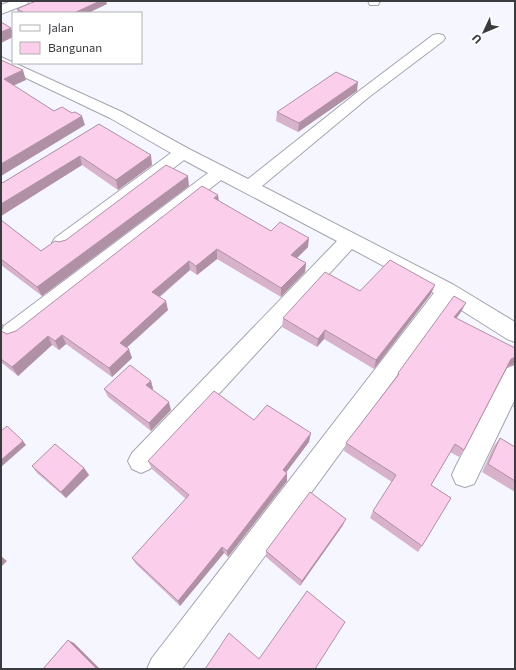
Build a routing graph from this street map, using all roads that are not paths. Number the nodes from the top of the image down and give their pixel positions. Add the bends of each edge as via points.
1 (22, 1) edge
2 (1, 10) edge
3 (438, 38) dead end
4 (1, 61) edge
5 (183, 153) junction
6 (220, 172) junction
7 (250, 187) junction
8 (350, 240) junction
9 (62, 243) edge
10 (447, 291) junction
11 (12, 332) edge
12 (515, 333) edge
13 (515, 375) edge
14 (141, 461) dead end
15 (465, 475) dead end
16 (163, 669) edge

1 - 2 street
3 - 7 street via 364,94
4 - 5 street via 109,119
5 - 6 street
5 - 9 street
6 - 7 street
6 - 11 street
7 - 8 street
8 - 10 street
8 - 14 street
10 - 12 street
10 - 16 street
13 - 15 street

